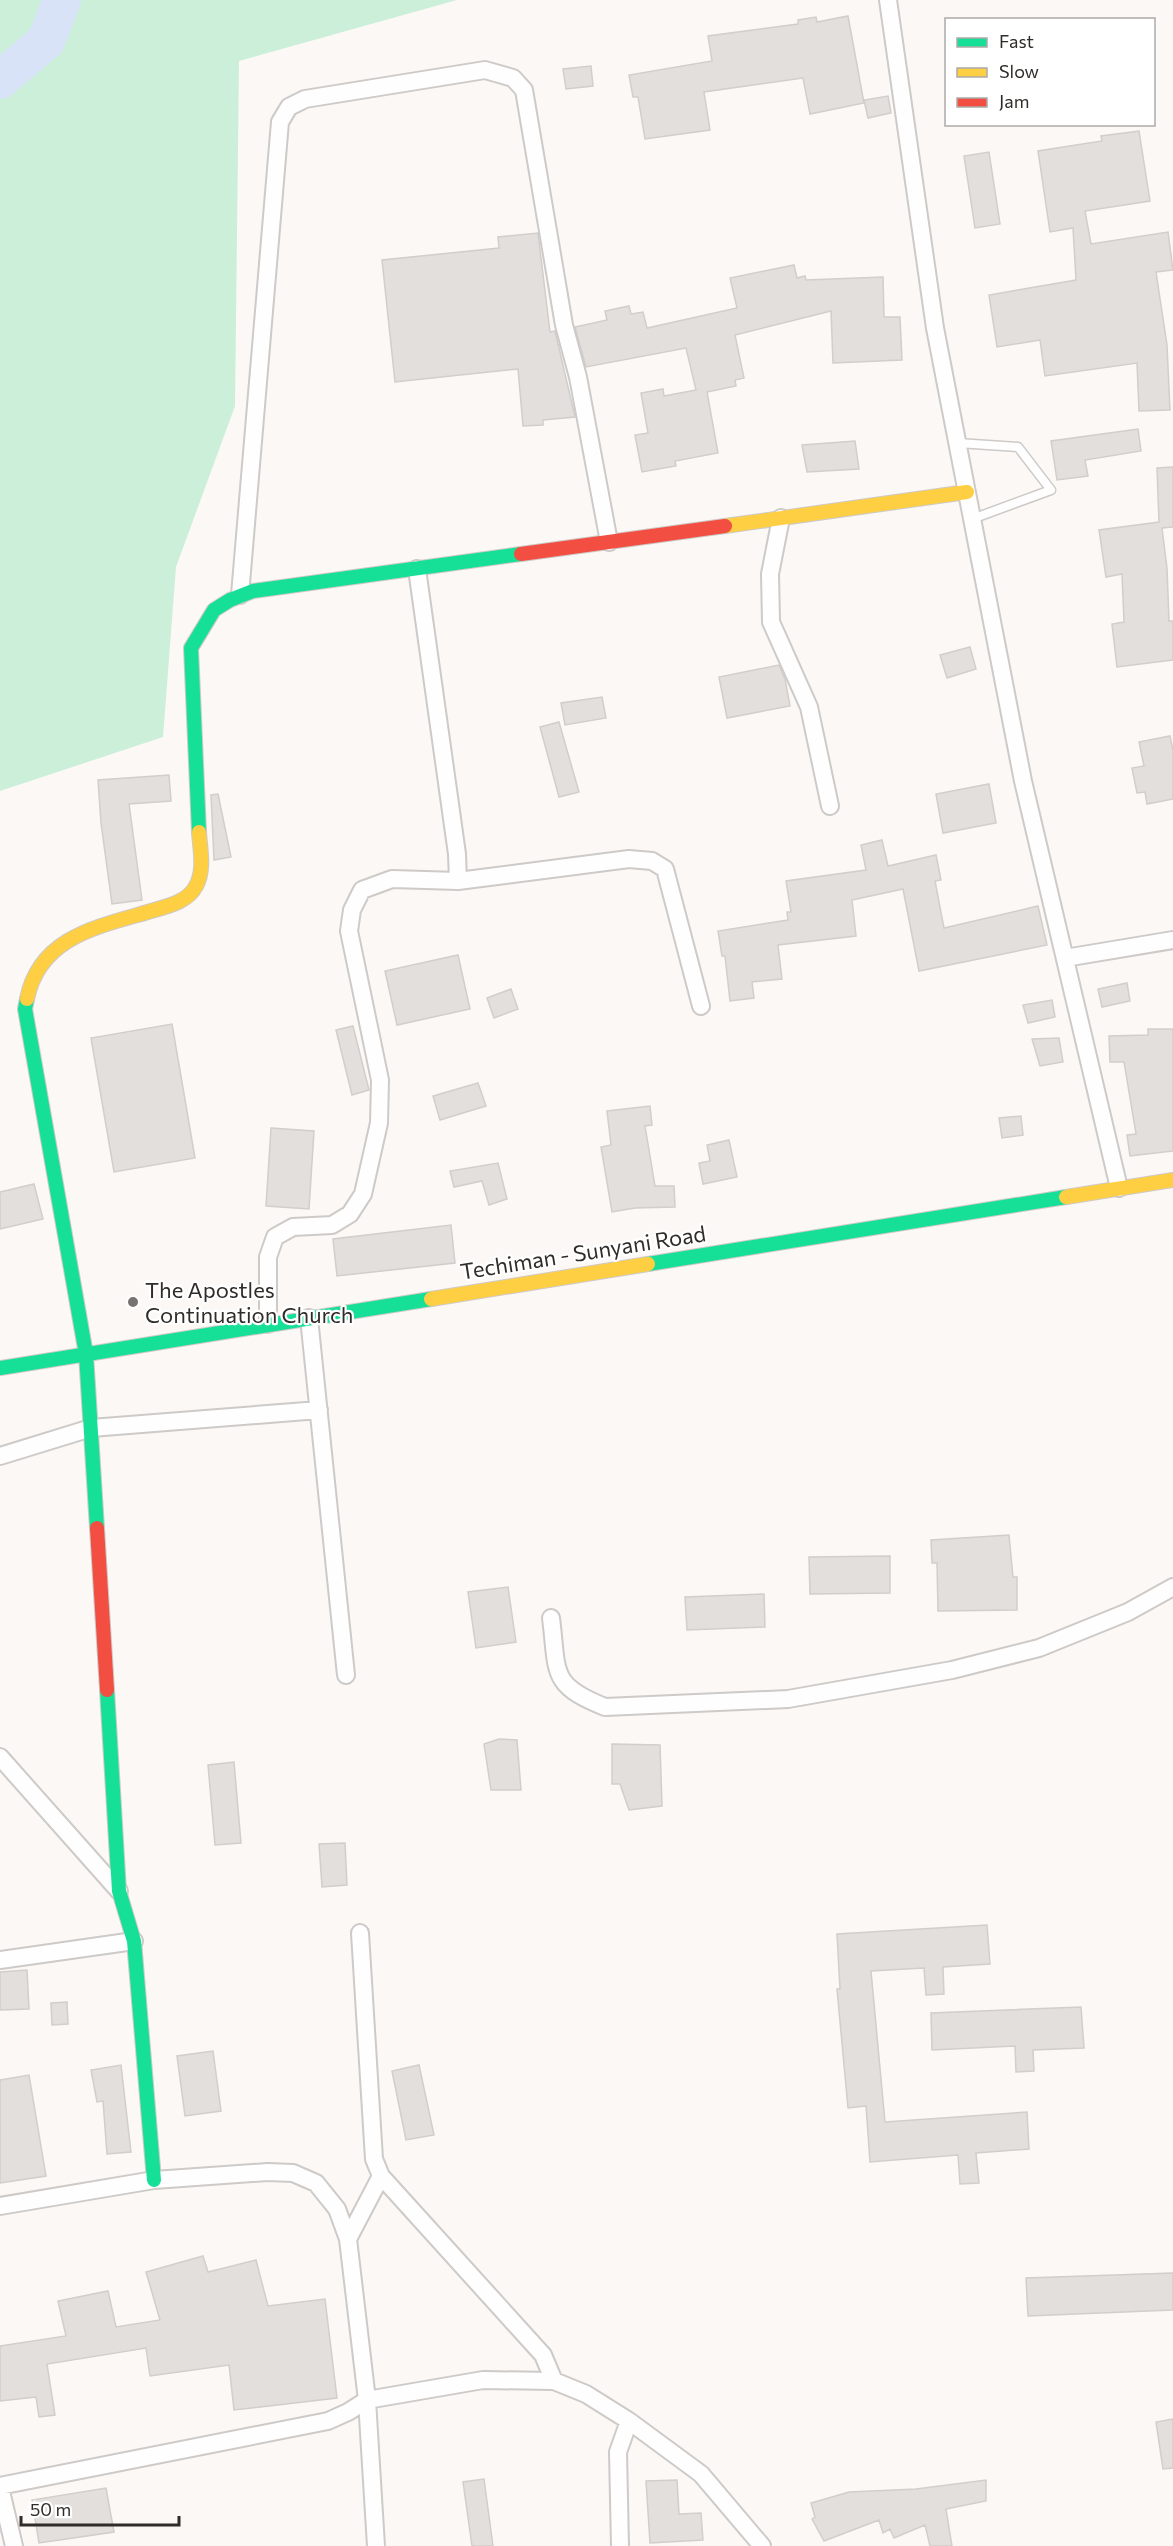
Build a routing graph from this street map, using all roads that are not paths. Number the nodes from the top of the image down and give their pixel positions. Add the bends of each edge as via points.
1 (888, 0) edge
2 (958, 443) junction
3 (967, 492) junction
4 (781, 518) junction
5 (972, 519) junction
6 (609, 542) junction
7 (417, 569) junction
8 (240, 595) junction
9 (830, 806) dead end
10 (458, 881) junction
11 (1173, 940) edge
12 (1065, 958) junction
13 (701, 1005) dead end
14 (1173, 1180) edge
15 (1119, 1188) junction
16 (309, 1318) junction
17 (268, 1324) junction
18 (86, 1354) junction
19 (0, 1368) edge
20 (318, 1410) junction
21 (91, 1428) junction
22 (0, 1456) edge
23 (1173, 1587) edge
24 (551, 1618) dead end
25 (346, 1675) dead end
26 (0, 1757) edge
27 (119, 1891) junction
28 (360, 1933) dead end
29 (134, 1941) junction
30 (0, 1960) edge
31 (381, 2176) junction
32 (154, 2180) junction
33 (0, 2206) edge
34 (348, 2239) junction
35 (554, 2381) junction
36 (367, 2400) junction
37 (629, 2421) junction
38 (0, 2487) edge
39 (14, 2546) edge
40 (376, 2546) edge
41 (620, 2546) edge
42 (762, 2546) edge

1 - 2 street via 935,328
2 - 3 street
2 - 5 lane via 1018,447 1052,490
3 - 4 street
3 - 5 street
4 - 6 street
4 - 9 street via 770,574 771,622 809,707
5 - 12 street via 1023,781
6 - 7 street
6 - 8 street via 564,324 524,90 513,78 485,70 305,99 289,107 280,122
7 - 8 street
7 - 10 street
8 - 18 street via 224,601 203,624 191,648 201,874 193,891 173,904 65,939 38,964 27,986 25,1009
10 - 13 street via 629,859 652,861 665,869
10 - 17 street via 392,879 362,890 352,910 349,931 380,1080 379,1123 363,1194 350,1214 332,1225 293,1227 275,1237 268,1257
11 - 12 street
12 - 15 street
14 - 15 street, Techiman - Sunyani Road
15 - 16 street, Techiman - Sunyani Road
16 - 17 street, Techiman - Sunyani Road
16 - 20 street
17 - 18 street, Techiman - Sunyani Road
18 - 19 street, Techiman - Sunyani Road
18 - 21 street
20 - 21 street
20 - 25 street
21 - 22 street
21 - 27 street
23 - 24 street via 1128,1612 1039,1648 952,1670 788,1699 604,1707 577,1696 558,1677
26 - 27 street
27 - 29 street
28 - 31 street via 374,2159
29 - 30 street
29 - 32 street
31 - 34 street
31 - 35 street via 543,2355
32 - 33 street
32 - 34 street via 293,2173 316,2183 323,2191 337,2209
34 - 36 street
35 - 36 street via 483,2380
35 - 37 street via 586,2394
36 - 38 street via 328,2421
36 - 40 street
37 - 41 street via 618,2452
37 - 42 street via 701,2474
38 - 39 street

